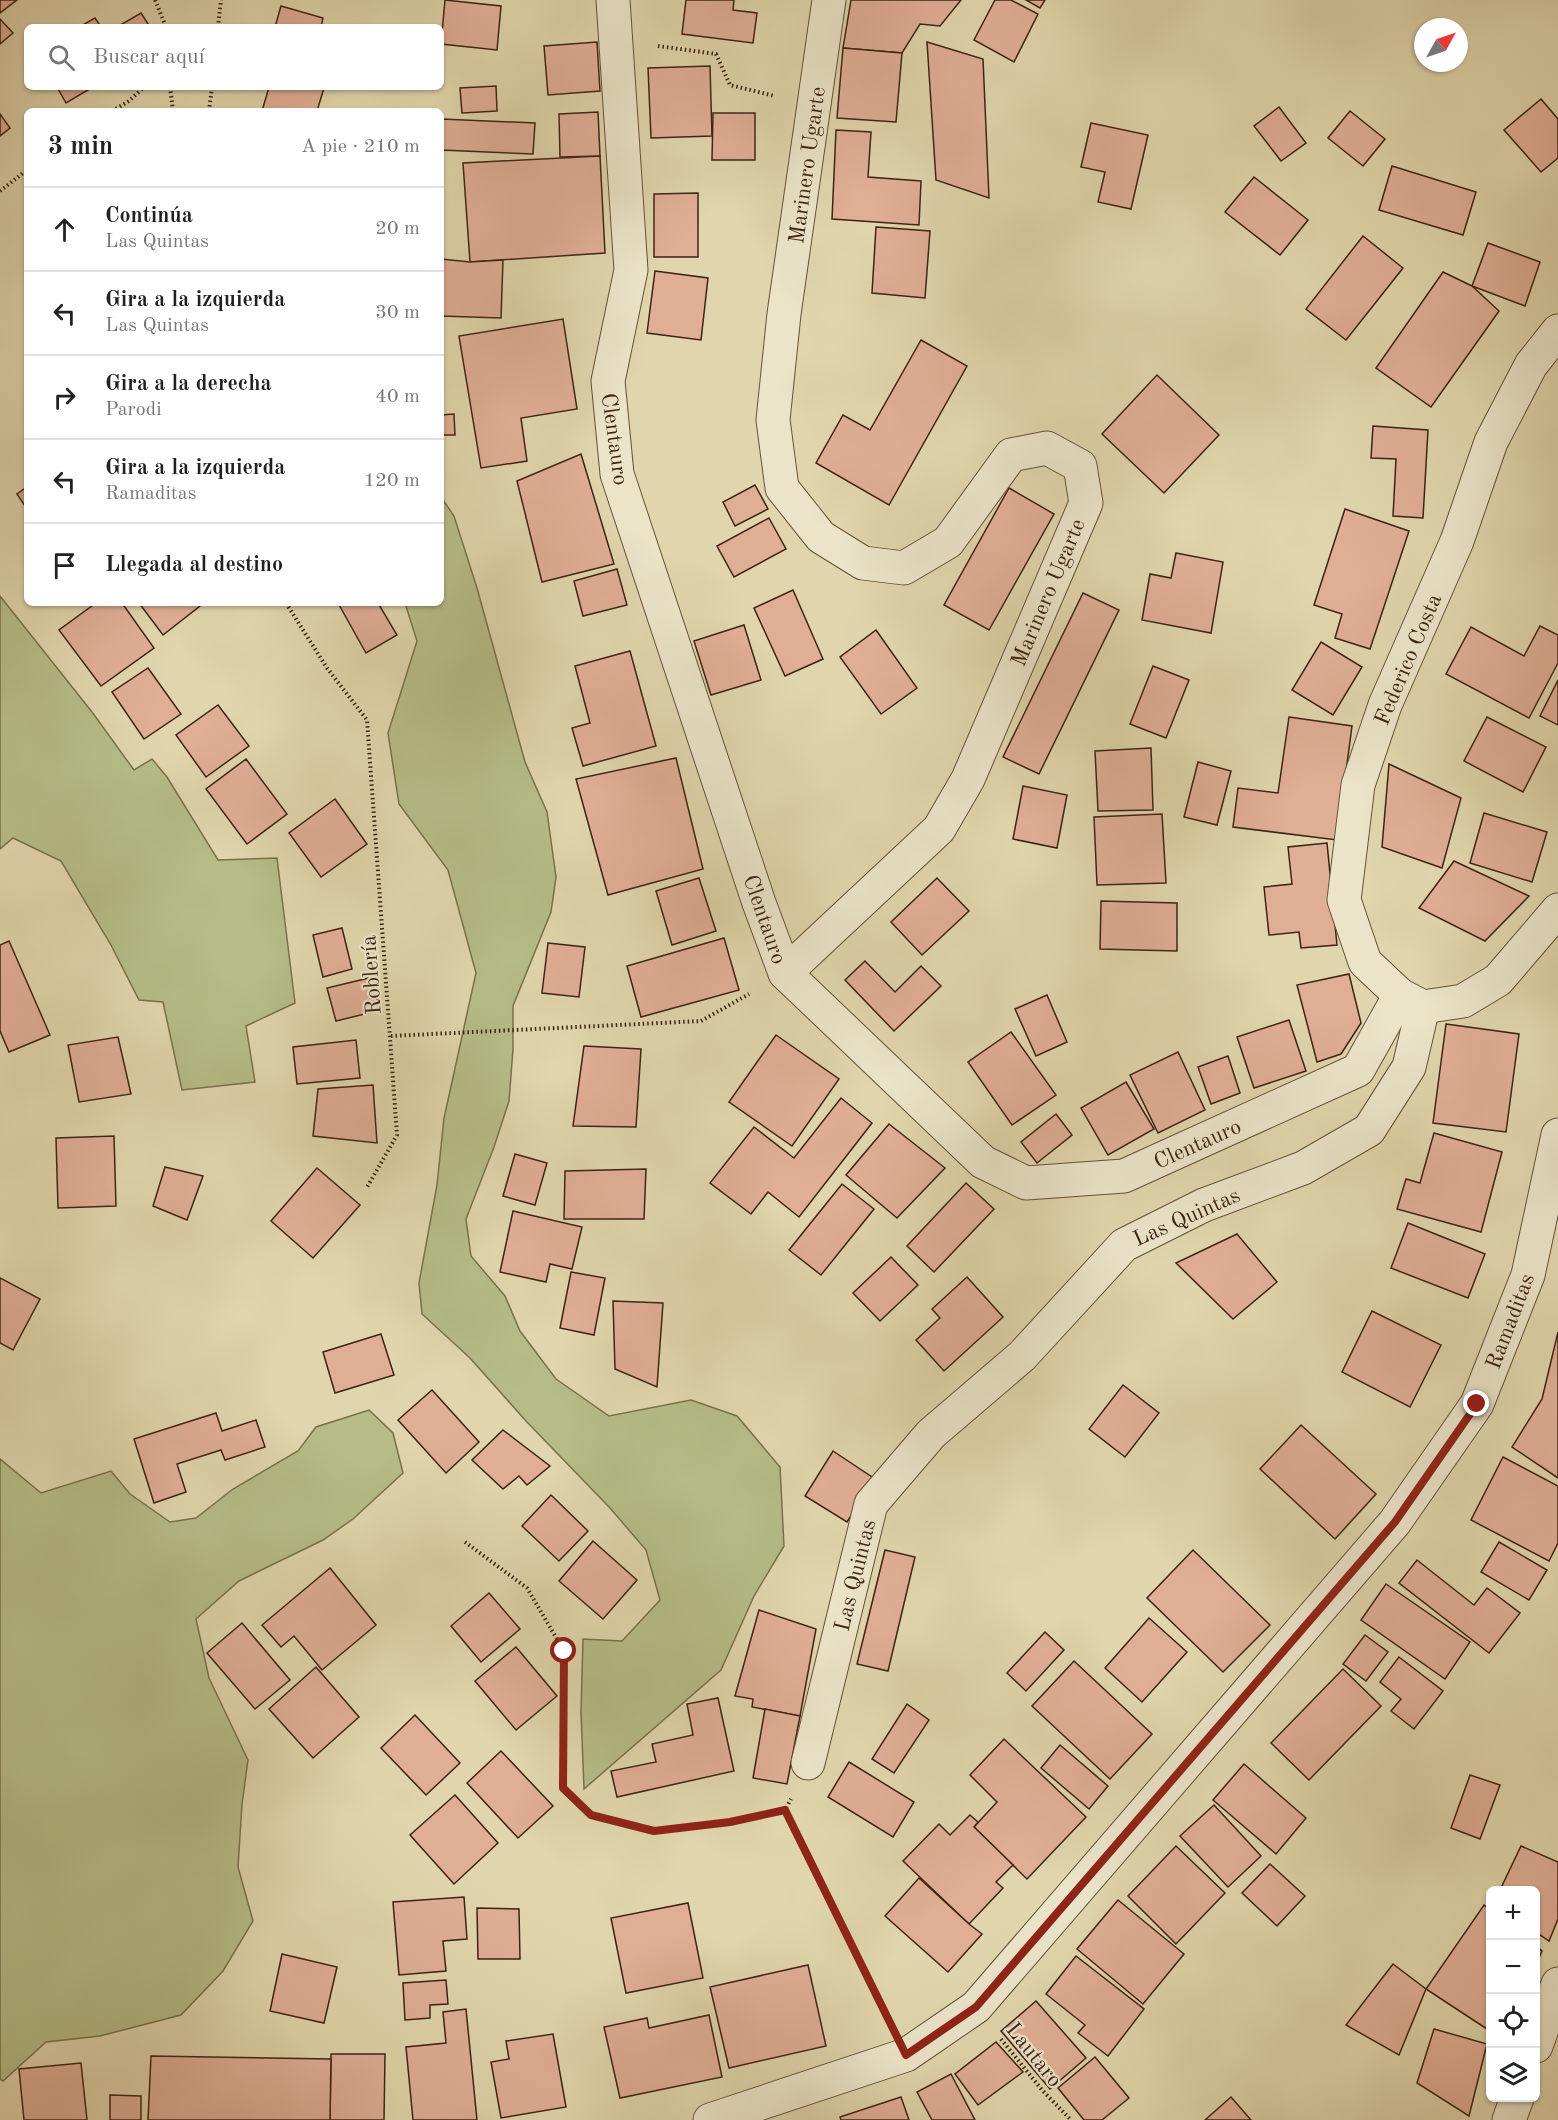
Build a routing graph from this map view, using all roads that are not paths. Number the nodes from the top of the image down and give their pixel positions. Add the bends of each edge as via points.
1 (613, 0) edge
2 (829, 0) edge
3 (1558, 331) edge
4 (1558, 910) edge
5 (784, 973) junction
6 (1411, 1001) junction
7 (1558, 1135) edge
8 (808, 1763) road end
9 (1558, 1984) edge
10 (1540, 2035) edge
11 (1515, 2102) edge
12 (710, 2120) edge
13 (1509, 2120) edge

1 - 5 street, Clentauro via 631,270 608,381 617,474
2 - 5 street, Marinero Ugarte via 784,314 773,420 782,488 821,537 863,563 904,568 948,542 1011,455 1047,448 1080,466 1086,502 968,779 939,829
3 - 6 street, Federico Costa via 1531,365 1491,442 1457,541 1385,705 1358,785 1344,900 1365,962
4 - 6 street via 1498,980 1463,1001
5 - 6 street, Clentauro via 982,1162 1026,1183 1124,1176 1358,1070
6 - 8 street, Las Quintas via 1409,1067 1369,1130 1303,1168 1204,1205 1124,1245 1022,1356 931,1434 871,1504
7 - 12 street, Ramaditas via 1528,1275 1477,1404 1395,1522 976,2007 906,2055
9 - 10 street
11 - 13 street

